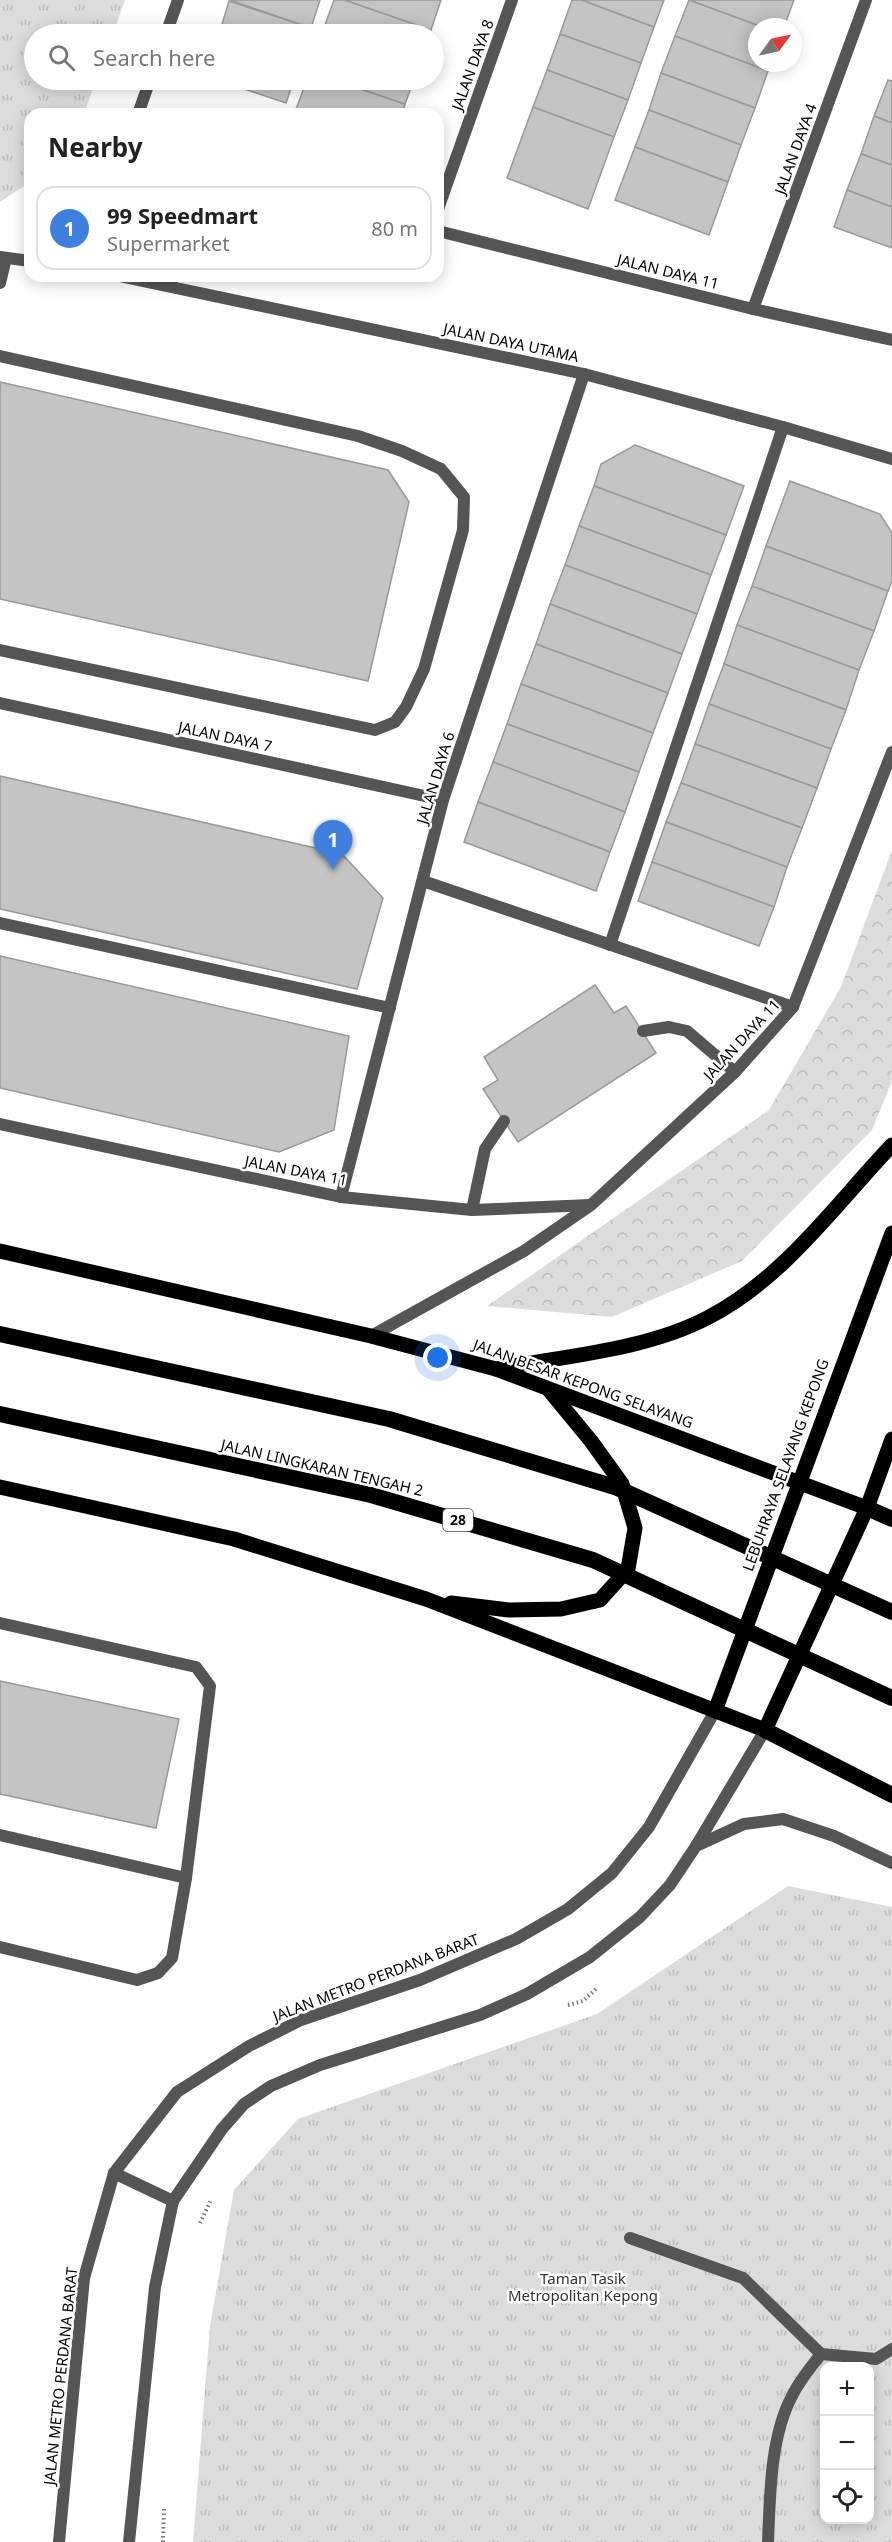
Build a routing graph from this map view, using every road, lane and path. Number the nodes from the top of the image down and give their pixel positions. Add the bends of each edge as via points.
1 (178, 0) edge
2 (513, 0) edge
3 (866, 0) edge
4 (170, 24) edge
5 (146, 90) edge
6 (140, 108) edge
7 (444, 192) edge
8 (444, 232) edge
9 (3, 257) edge
10 (24, 260) edge
11 (147, 282) edge
12 (0, 283) edge
13 (753, 309) junction
14 (892, 340) edge
15 (0, 356) edge
16 (584, 374) junction
17 (783, 427) junction
18 (892, 459) edge
19 (0, 650) edge
20 (0, 703) edge
21 (892, 752) edge
22 (444, 800) junction
23 (423, 881) junction
24 (0, 923) edge
25 (609, 945) junction
26 (793, 1007) junction
27 (390, 1008) junction
28 (643, 1031) dead end
29 (735, 1072) junction
30 (504, 1121) dead end
31 (0, 1124) edge
32 (892, 1145) edge
33 (341, 1197) junction
34 (591, 1205) junction
35 (472, 1210) junction
36 (892, 1233) edge
37 (0, 1251) edge
38 (0, 1334) edge
39 (371, 1336) junction
40 (496, 1369) junction
41 (549, 1390) junction
42 (0, 1414) edge
43 (892, 1438) edge
44 (799, 1481) junction
45 (0, 1487) edge
46 (867, 1508) junction
47 (892, 1519) edge
48 (426, 1599) junction
49 (892, 1612) edge
50 (0, 1623) edge
51 (892, 1698) edge
52 (715, 1711) junction
53 (765, 1730) junction
54 (892, 1795) edge
55 (0, 1835) edge
56 (696, 1846) junction
57 (892, 1863) edge
58 (186, 1878) junction
59 (0, 1947) edge
60 (601, 1985) dead end
61 (561, 2008) dead end
62 (114, 2174) junction
63 (212, 2198) dead end
64 (174, 2201) junction
65 (198, 2226) dead end
66 (630, 2238) dead end
67 (892, 2349) edge
68 (821, 2354) junction
69 (876, 2359) junction
70 (892, 2361) edge
71 (164, 2507) dead end
72 (59, 2542) edge
73 (129, 2542) edge
74 (163, 2542) edge
75 (768, 2542) edge

1 - 4 street
2 - 7 street, JALAN DAYA 8
3 - 13 street, JALAN DAYA 4
5 - 6 street
8 - 13 street, JALAN DAYA 11
9 - 10 street
9 - 12 street
11 - 16 street, JALAN DAYA UTAMA
13 - 14 street, JALAN DAYA 11
15 - 19 street via 358,436 441,469 464,497 463,530 424,669 395,722 375,730
16 - 17 street, JALAN DAYA UTAMA
16 - 22 street, JALAN DAYA 6
17 - 18 street, JALAN DAYA UTAMA
17 - 25 street
20 - 22 street, JALAN DAYA 7
21 - 26 street, JALAN DAYA 11
22 - 23 street, JALAN DAYA 6
23 - 25 street
23 - 27 street, JALAN DAYA 6
24 - 27 street
25 - 26 street
26 - 29 street, JALAN DAYA 11
27 - 33 street, JALAN DAYA 6
28 - 29 street via 669,1027 687,1031
29 - 34 street, JALAN DAYA 11
30 - 35 street via 486,1149
31 - 33 street, JALAN DAYA 11
32 - 40 main road via 804,1241 753,1289 709,1317 619,1348
33 - 35 street, JALAN DAYA 11
34 - 35 street, JALAN DAYA 11
34 - 39 street, JALAN DAYA 11 via 524,1251
36 - 44 main road, LEBUHRAYA SELAYANG KEPONG
37 - 39 main road, JALAN BESAR KEPONG SELAYANG
38 - 49 highway via 389,1419 615,1487
39 - 40 main road, JALAN BESAR KEPONG SELAYANG
40 - 41 main road, JALAN BESAR KEPONG SELAYANG
41 - 44 main road, JALAN BESAR KEPONG SELAYANG
41 - 48 main road via 622,1484 635,1528 628,1569 600,1600 561,1609 509,1610
42 - 51 highway, JALAN LINGKARAN TENGAH 2 / 28 via 371,1495 593,1560
43 - 46 main road
44 - 46 main road, JALAN BESAR KEPONG SELAYANG
44 - 52 main road, LEBUHRAYA SELAYANG KEPONG
45 - 48 main road via 234,1539
46 - 47 highway
46 - 53 main road
48 - 52 main road
50 - 58 street via 196,1667 210,1686
52 - 53 main road
52 - 62 street, JALAN METRO PERDANA BARAT via 649,1827 612,1873 568,1909 516,1939 430,1976 301,2020 249,2046 177,2092
53 - 54 highway
53 - 56 street
55 - 58 street
56 - 57 street via 744,1824 783,1819 834,1836
56 - 64 street via 670,1885 640,1917 590,1957 527,1994 480,2015 320,2066 271,2086 244,2104 222,2129
58 - 59 street via 172,1958 158,1973 137,1980
60 - 61 path via 583,2001
62 - 64 street
62 - 72 street, JALAN METRO PERDANA BARAT via 84,2278
63 - 65 path
64 - 73 street via 155,2287
66 - 68 street via 743,2278
67 - 69 street
68 - 69 street
68 - 75 street via 791,2396 780,2431 770,2490
69 - 70 street
71 - 74 path

